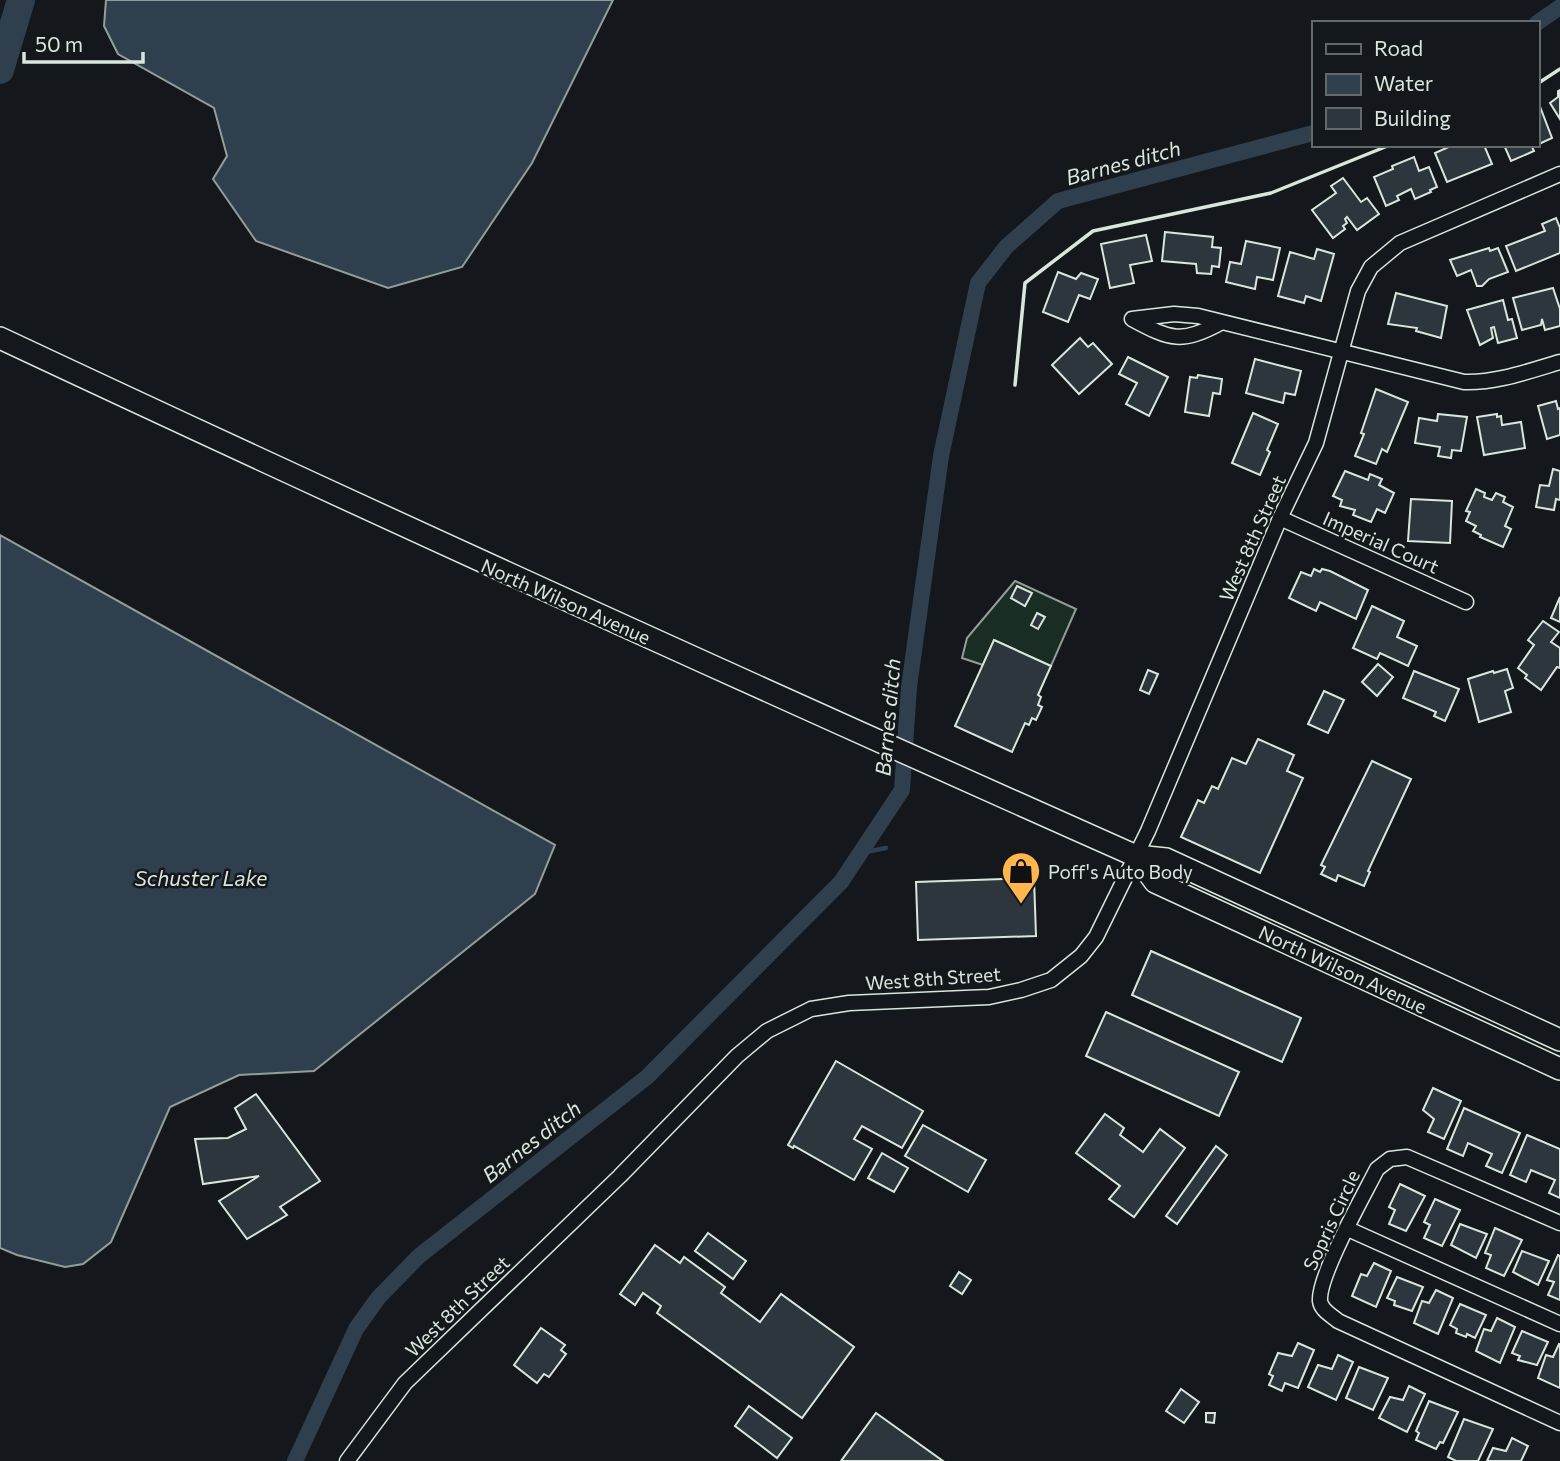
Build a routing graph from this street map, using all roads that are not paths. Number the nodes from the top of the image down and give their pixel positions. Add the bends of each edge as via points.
1 (1560, 174) edge
2 (1222, 322) junction
3 (0, 338) edge
4 (1341, 350) junction
5 (1560, 362) edge
6 (1280, 518) junction
7 (1466, 602) dead end
8 (1136, 856) junction
9 (1560, 1040) edge
10 (1560, 1069) edge
11 (1560, 1223) edge
12 (1348, 1229) junction
13 (1560, 1324) edge
14 (1560, 1423) edge
15 (347, 1461) edge

1 - 4 street, West 8th Street via 1390,249 1363,279
2 - 2 street via 1174,314 1132,319 1161,334 1184,338
2 - 4 street
3 - 8 main road, North Wilson Avenue via 382,517
4 - 5 street via 1471,382
4 - 6 street, West 8th Street via 1316,443
6 - 7 street, Imperial Court
6 - 8 street, West 8th Street
8 - 9 main road, North Wilson Avenue via 1166,859
8 - 10 main road, North Wilson Avenue via 1155,882
8 - 15 street, West 8th Street via 1096,937 1051,980 989,996 811,1009 767,1031 405,1383
11 - 12 street, Sopris Circle via 1407,1157 1390,1159 1377,1169
12 - 13 street
12 - 14 street, Sopris Circle via 1323,1280 1323,1309 1338,1321

